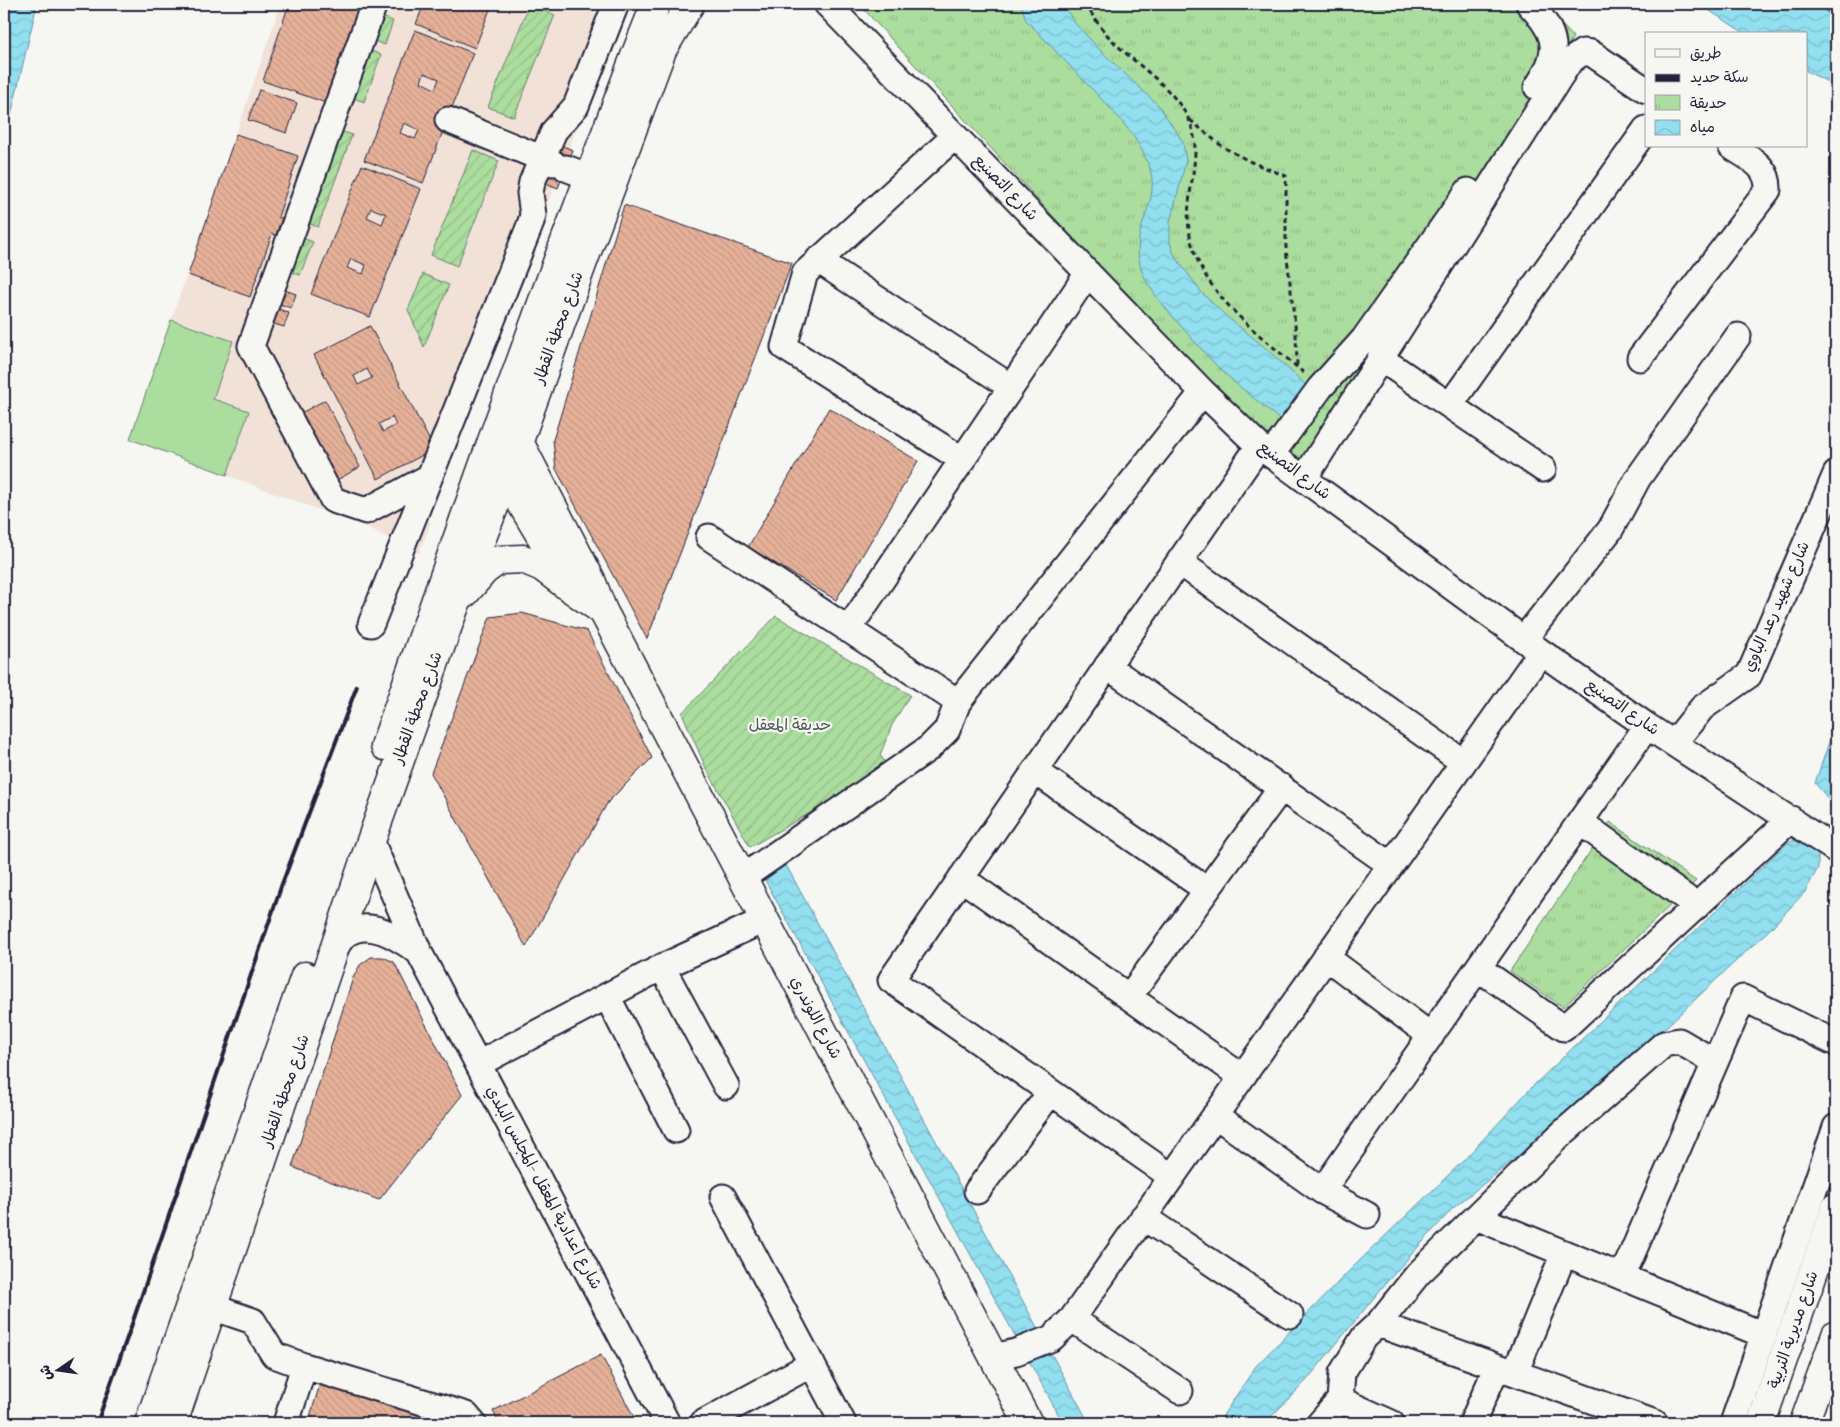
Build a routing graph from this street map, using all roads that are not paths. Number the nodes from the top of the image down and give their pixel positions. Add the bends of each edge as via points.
1 (374, 4) edge
2 (616, 4) edge
3 (656, 4) edge
4 (690, 4) edge
5 (827, 4) edge
6 (1529, 4) edge
7 (1645, 89) edge
8 (448, 120) dead end
9 (1645, 130) edge
10 (955, 136) junction
11 (1733, 148) edge
12 (556, 164) junction
13 (818, 260) junction
14 (569, 264) junction
15 (1088, 273) junction
16 (1738, 336) dead end
17 (1380, 358) junction
18 (1640, 358) dead end
19 (1011, 387) junction
20 (1204, 392) junction
21 (1450, 405) junction
22 (501, 416) junction
23 (518, 440) junction
24 (489, 448) junction
25 (1265, 450) junction
26 (963, 460) junction
27 (1543, 468) dead end
28 (1836, 474) edge
29 (429, 476) junction
30 (506, 477) junction
31 (1304, 479) junction
32 (709, 537) dead end
33 (1179, 562) junction
34 (573, 590) junction
35 (456, 603) junction
36 (603, 611) junction
37 (371, 624) dead end
38 (848, 630) junction
39 (1532, 645) junction
40 (1107, 666) junction
41 (958, 702) junction
42 (1647, 726) junction
43 (1674, 744) junction
44 (1463, 762) junction
45 (1035, 770) junction
46 (1282, 788) junction
47 (1791, 820) junction
48 (1580, 822) junction
49 (371, 841) junction
50 (1836, 850) edge
51 (1391, 865) junction
52 (742, 878) junction
53 (961, 878) junction
54 (1207, 890) junction
55 (1697, 906) junction
56 (764, 920) junction
57 (334, 950) junction
58 (419, 952) junction
59 (1326, 957) junction
60 (662, 967) junction
61 (1478, 968) junction
62 (607, 996) junction
63 (1129, 997) junction
64 (1431, 1036) junction
65 (1836, 1043) edge
66 (1715, 1062) junction
67 (478, 1064) junction
68 (1242, 1077) junction
69 (726, 1086) dead end
70 (1052, 1092) junction
71 (1215, 1115) junction
72 (1836, 1127) edge
73 (676, 1130) dead end
74 (1172, 1177) junction
75 (977, 1191) dead end
76 (1322, 1191) junction
77 (723, 1197) dead end
78 (1836, 1210) edge
79 (1367, 1215) dead end
80 (1143, 1217) junction
81 (1476, 1217) junction
82 (1564, 1253) junction
83 (1622, 1277) junction
84 (212, 1307) junction
85 (1290, 1315) dead end
86 (1072, 1319) junction
87 (1378, 1324) junction
88 (1764, 1335) junction
89 (1836, 1335) edge
90 (1005, 1355) junction
91 (812, 1364) junction
92 (304, 1366) junction
93 (1506, 1370) junction
94 (1180, 1391) dead end
95 (1340, 1400) junction
96 (149, 1423) edge
97 (173, 1423) edge
98 (286, 1423) edge
99 (473, 1423) edge
100 (668, 1423) edge
101 (703, 1423) edge
102 (844, 1423) edge
103 (1028, 1423) edge
104 (1320, 1423) edge
105 (1391, 1423) edge
106 (1472, 1423) edge
107 (1655, 1423) edge
108 (1734, 1423) edge
109 (1761, 1423) edge
110 (1804, 1423) edge

1 - 29 street via 251,346 333,500 366,511
2 - 12 street via 576,106 554,131
3 - 12 main road, شارع محطة القطار via 640,41
4 - 14 main road, شارع محطة القطار via 662,50
5 - 10 street, شارع التصنيع
6 - 25 street via 1551,33 1554,47 1551,63 1543,78 1364,339
7 - 17 street via 1591,53 1583,52 1570,61
8 - 12 street
9 - 21 street
10 - 13 street
10 - 15 street, شارع التصنيع
11 - 18 street via 1763,168 1768,190
12 - 14 main road, شارع محطة القطار
12 - 29 street via 531,187 530,225
13 - 19 street
13 - 26 street via 805,273 784,347
14 - 22 main road, شارع محطة القطار
14 - 23 main road, شارع محطة القطار
15 - 19 street
15 - 20 street, شارع التصنيع
16 - 39 street via 1638,478 1610,530
17 - 21 street
17 - 31 street
19 - 26 street
20 - 25 street, شارع التصنيع
20 - 41 street
21 - 27 street
22 - 23 main road, شارع اللوندري
22 - 24 main road, شارع محطة القطار
23 - 30 main road, شارع محطة القطار
23 - 36 main road, شارع اللوندري via 592,580
24 - 30 main road
24 - 96 main road, شارع محطة القطار
25 - 31 street, شارع التصنيع
25 - 33 street
26 - 38 street
28 - 43 street, شارع شهيد رعد الباوي via 1749,675 1702,708
29 - 37 street
30 - 34 main road
30 - 35 main road, شارع محطة القطار
31 - 39 street, شارع التصنيع
32 - 38 street
33 - 40 street
33 - 44 street
34 - 35 main road via 542,567 523,560 499,560 484,571
34 - 36 main road
35 - 49 main road, شارع محطة القطار
36 - 52 main road, شارع اللوندري
38 - 41 street
39 - 42 street, شارع التصنيع
39 - 44 street
40 - 45 street
40 - 46 street
41 - 52 street via 947,730 929,748
42 - 43 street, شارع التصنيع
42 - 48 street
43 - 47 street, شارع التصنيع
44 - 51 street
45 - 53 street
45 - 54 street
46 - 51 street
46 - 54 street
47 - 50 street, شارع التصنيع
47 - 55 street
48 - 55 street
48 - 61 street
49 - 57 main road, شارع محطة القطار
49 - 58 street, شارع اعدادية المعقل -المجلس البلدي
51 - 59 street
52 - 56 main road, شارع اللوندري
53 - 63 street
53 - 70 street via 891,980
54 - 63 street
55 - 61 street via 1564,1028
56 - 60 street
56 - 90 main road, شارع اللوندري
57 - 58 street via 345,934 370,928 394,935
57 - 84 main road, شارع محطة القطار
58 - 67 street, شارع اعدادية المعقل -المجلس البلدي
59 - 64 street
59 - 68 street
60 - 62 street
60 - 69 street
61 - 64 street
62 - 67 street
62 - 73 street
63 - 68 street
64 - 76 street
65 - 66 street via 1743,998
66 - 81 street via 1679,1041 1664,1044 1558,1138
66 - 83 street
67 - 100 street, شارع اعدادية المعقل -المجلس البلدي
68 - 71 street
70 - 74 street
70 - 75 street
71 - 74 street
71 - 76 street
72 - 88 street
74 - 80 street
76 - 79 street
77 - 91 street
78 - 109 main road, شارع مديرية التربية
80 - 85 street
80 - 86 street
81 - 82 street
81 - 87 street via 1418,1274
82 - 83 street
82 - 93 street
83 - 88 street
84 - 92 street via 253,1321 274,1354
84 - 97 main road, شارع محطة القطار
86 - 90 street via 1052,1338
86 - 94 street
87 - 93 street
87 - 95 street via 1364,1337 1342,1373
88 - 108 street
89 - 110 main road
90 - 103 main road, شارع اللوندري
91 - 101 street
91 - 102 street
92 - 98 street
92 - 99 street via 466,1415
93 - 106 street
93 - 107 street
95 - 104 street
95 - 105 street

